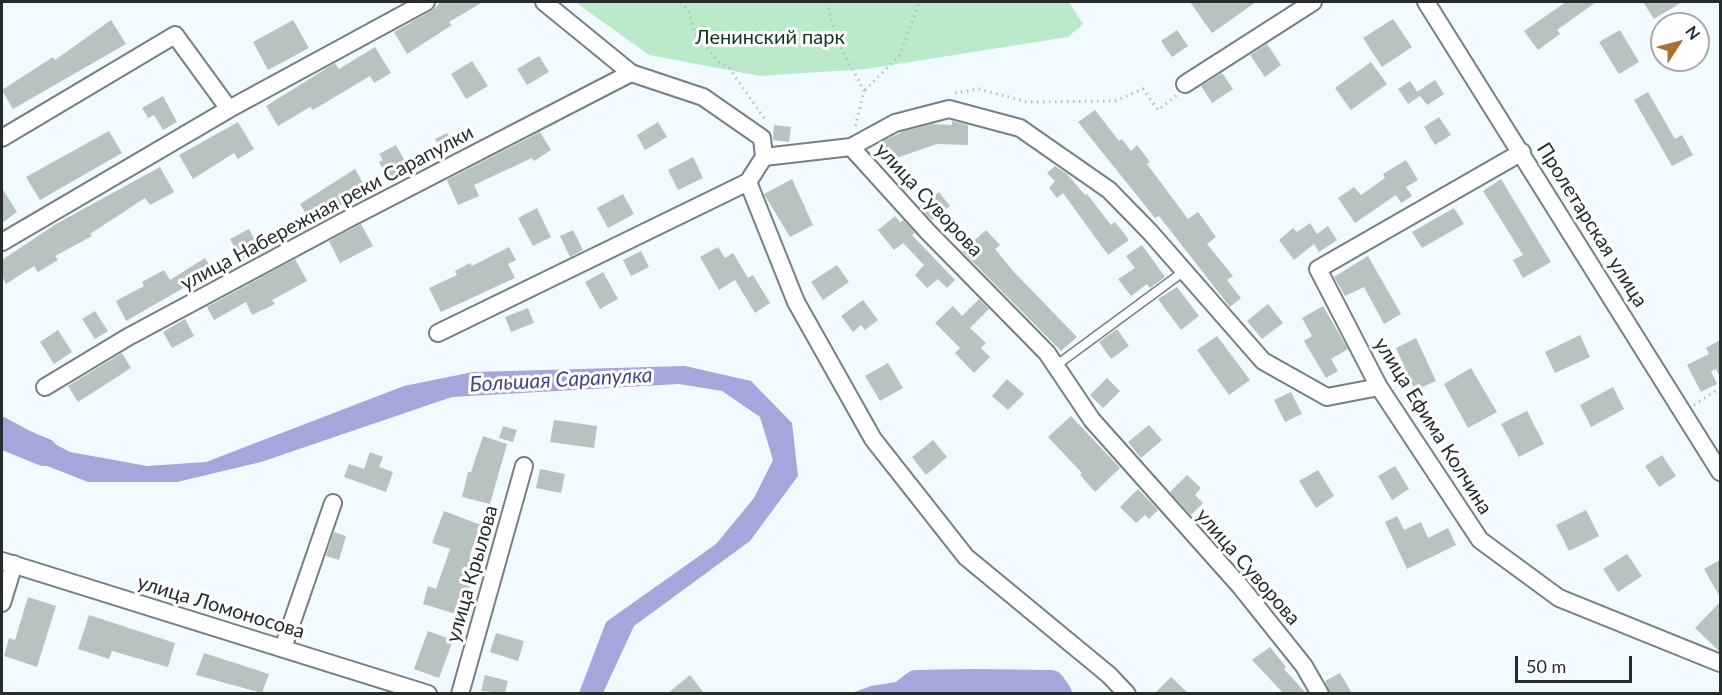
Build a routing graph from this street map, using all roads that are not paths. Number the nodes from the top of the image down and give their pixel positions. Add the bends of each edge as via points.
1 (426, 2) edge
2 (544, 2) edge
3 (1313, 2) edge
4 (1426, 2) edge
5 (631, 73) junction
6 (1185, 84) road end
7 (229, 109) junction
8 (2, 138) edge
9 (851, 147) junction
10 (1522, 152) junction
11 (764, 157) junction
12 (748, 183) junction
13 (2, 242) edge
14 (1183, 272) junction
15 (438, 333) dead end
16 (1054, 366) junction
17 (45, 387) dead end
18 (1379, 387) junction
19 (524, 466) dead end
20 (1720, 472) edge
21 (333, 503) dead end
22 (8, 563) edge
23 (2, 603) edge
24 (283, 648) junction
25 (1720, 663) edge
26 (428, 693) edge
27 (460, 693) edge
28 (1127, 693) edge
29 (1320, 693) edge

1 - 7 street
2 - 5 street
3 - 6 street
4 - 10 street, Пролетарская улица
5 - 11 street via 703,97 762,138
5 - 17 street, улица Набережная реки Сарапулки via 350,218 128,337
7 - 8 street via 175,35
7 - 13 street
9 - 11 street
9 - 14 street, улица Суворова via 895,123 950,109 1020,128 1108,190
9 - 16 street, улица Суворова via 1047,353
10 - 18 street, улица Ефима Колчина via 1318,269
10 - 20 street, Пролетарская улица
11 - 12 street
12 - 15 street
12 - 28 street via 796,302 873,439 966,557
14 - 16 lane
14 - 18 street, улица Суворова via 1263,361 1327,397
16 - 29 street, улица Суворова via 1092,420 1240,586 1304,666
18 - 25 street, улица Ефима Колчина via 1480,540 1559,598
19 - 27 street, улица Крылова
21 - 24 street
22 - 23 street
22 - 24 street, улица Ломоносова
24 - 26 street, улица Ломоносова

